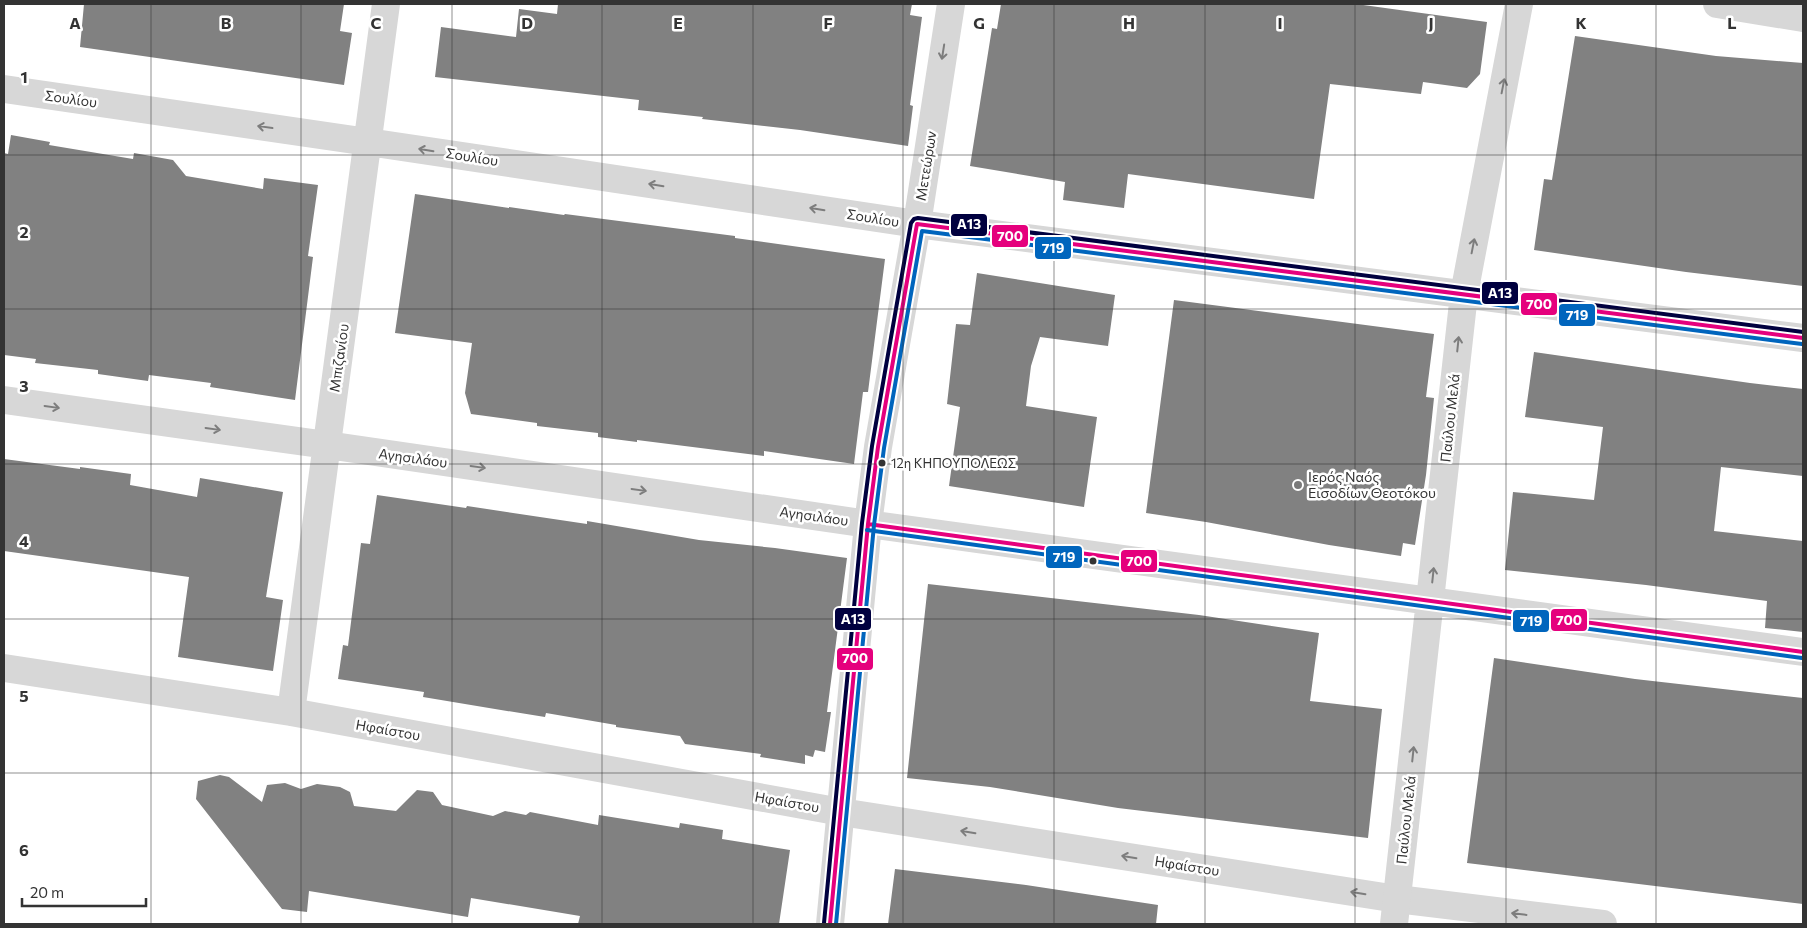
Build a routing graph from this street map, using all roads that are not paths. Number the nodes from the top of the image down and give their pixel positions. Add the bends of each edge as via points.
1 (386, 4) edge
2 (951, 4) edge
3 (1519, 4) edge
4 (1717, 4) edge
5 (1803, 18) edge
6 (4, 90) edge
7 (368, 142) junction
8 (917, 224) junction
9 (1464, 294) junction
10 (1803, 338) edge
11 (4, 400) edge
12 (327, 445) junction
13 (868, 524) junction
14 (1430, 602) junction
15 (1803, 652) edge
16 (4, 668) edge
17 (291, 712) junction
18 (841, 812) junction
19 (1396, 912) edge
20 (830, 924) edge
21 (1602, 924) edge

1 - 7 street, Μπιζανίου
2 -> 8 street, Μετεώρων
9 -> 3 street, Παύλου Μελά
4 - 5 street
7 -> 6 street, Σουλίου
8 -> 7 street, Σουλίου
7 - 12 street, Μπιζανίου
8 - 9 street, Σουλίου
8 - 13 street, Μετεώρων via 878,447
9 - 10 street, Σουλίου
14 -> 9 street, Παύλου Μελά
11 -> 12 street, Αγησιλάου
12 -> 13 street, Αγησιλάου
12 - 17 street, Μπιζανίου
13 - 14 street, Αγησιλάου
13 - 18 street, Μετεώρων
14 - 15 street, Αγησιλάου
19 -> 14 street, Παύλου Μελά
16 - 17 street, Ηφαίστου
17 - 18 street, Ηφαίστου
19 -> 18 street, Ηφαίστου
18 - 20 street, Μετεώρων
21 -> 19 street, Ηφαίστου

